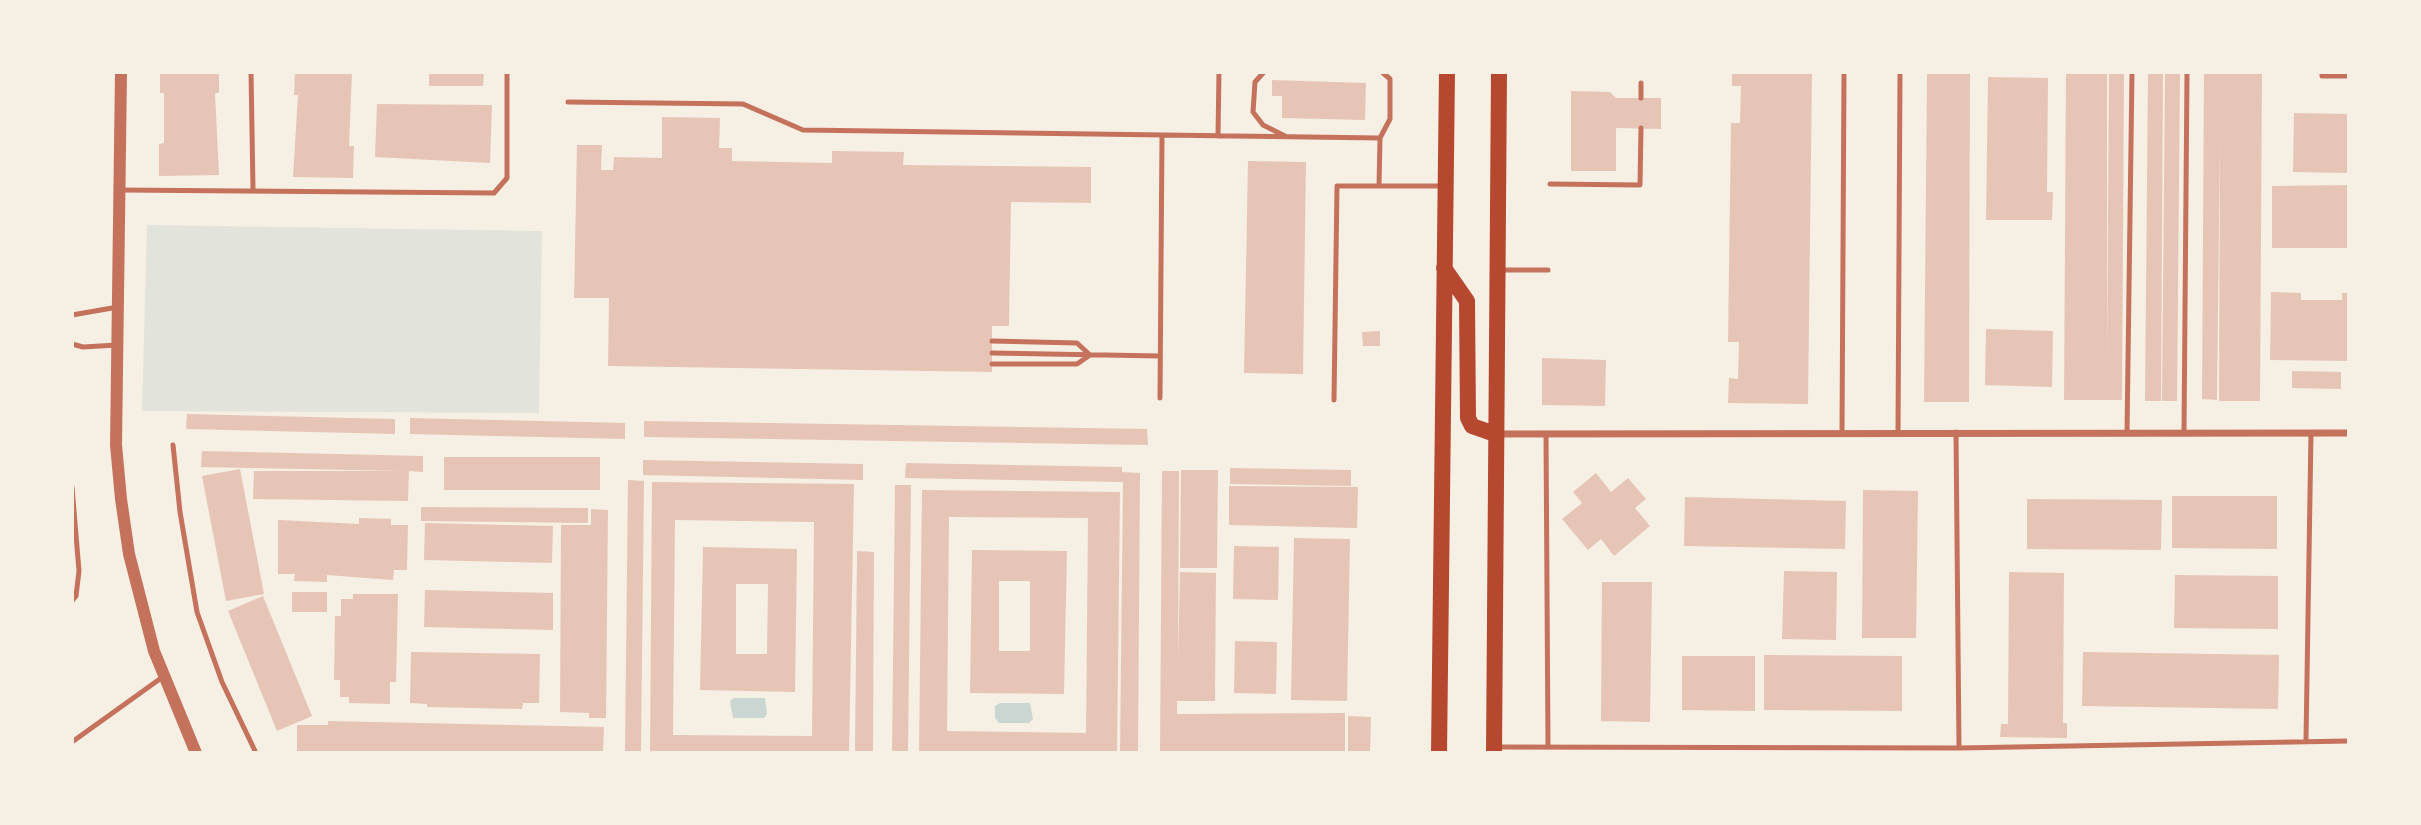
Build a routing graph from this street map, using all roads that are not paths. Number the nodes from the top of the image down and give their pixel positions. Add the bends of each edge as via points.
1 (121, 72) edge
2 (251, 72) edge
3 (507, 72) edge
4 (1219, 72) edge
5 (1264, 72) edge
6 (1382, 72) edge
7 (1447, 72) edge
8 (1499, 72) edge
9 (1844, 72) edge
10 (1900, 72) edge
11 (2132, 72) edge
12 (2188, 72) edge
13 (2322, 72) edge
14 (2349, 76) edge
15 (1641, 83) dead end
16 (1641, 98) dead end
17 (568, 102) dead end
18 (1640, 128) dead end
19 (1161, 136) junction
20 (1218, 136) junction
21 (1286, 137) junction
22 (1380, 138) junction
23 (1550, 184) dead end
24 (1379, 186) junction
25 (1445, 186) junction
26 (253, 189) junction
27 (119, 190) junction
28 (1444, 268) junction
29 (1496, 270) junction
30 (1548, 270) dead end
31 (118, 307) junction
32 (72, 315) edge
33 (992, 341) dead end
34 (72, 344) edge
35 (118, 345) junction
36 (992, 353) dead end
37 (1090, 355) junction
38 (1160, 356) junction
39 (992, 364) dead end
40 (1160, 398) dead end
41 (1334, 400) dead end
42 (1842, 432) junction
43 (1956, 432) junction
44 (2184, 432) junction
45 (1898, 433) junction
46 (2127, 433) junction
47 (2311, 433) junction
48 (2349, 433) edge
49 (1494, 434) junction
50 (1546, 434) junction
51 (173, 445) dead end
52 (72, 487) edge
53 (72, 601) edge
54 (164, 676) junction
55 (2306, 740) junction
56 (2349, 741) edge
57 (72, 742) edge
58 (1548, 747) junction
59 (1959, 748) junction
60 (1494, 750) edge
61 (196, 753) edge
62 (256, 753) edge
63 (1439, 753) edge

1 - 27 street
2 - 26 lane
3 - 26 lane via 507,178 495,193
4 - 20 lane
5 - 21 lane via 1255,82 1253,112 1264,125
6 - 22 lane via 1391,79 1390,119
7 - 25 main road
8 - 29 main road
9 - 42 lane
10 - 45 lane
11 - 46 lane
12 - 44 lane
13 - 14 lane via 2322,76
15 - 16 lane
17 - 19 lane via 743,104 803,130
18 - 23 lane via 1640,185
19 - 20 lane
19 - 38 lane
20 - 21 lane
21 - 22 lane
22 - 24 lane
24 - 25 lane
24 - 41 lane via 1337,186
25 - 28 main road
26 - 27 lane
27 - 31 street
28 - 49 main road via 1467,301 1468,418 1472,426
28 - 63 main road
29 - 30 lane
29 - 49 main road
31 - 32 lane
31 - 35 street
33 - 37 lane via 1077,342
34 - 35 lane
35 - 54 street via 116,444 121,499 140,603
36 - 37 lane
37 - 38 lane
37 - 39 lane via 1077,364
38 - 40 lane
42 - 45 street
42 - 50 street
43 - 45 street
43 - 46 street
43 - 59 lane
44 - 46 street
44 - 47 street
47 - 48 street
47 - 55 lane
49 - 50 street
49 - 60 main road
50 - 58 lane
51 - 62 lane via 197,612 222,681
52 - 53 lane via 79,571
54 - 57 lane
54 - 61 street
55 - 56 lane
55 - 59 lane
58 - 59 lane
58 - 60 lane

